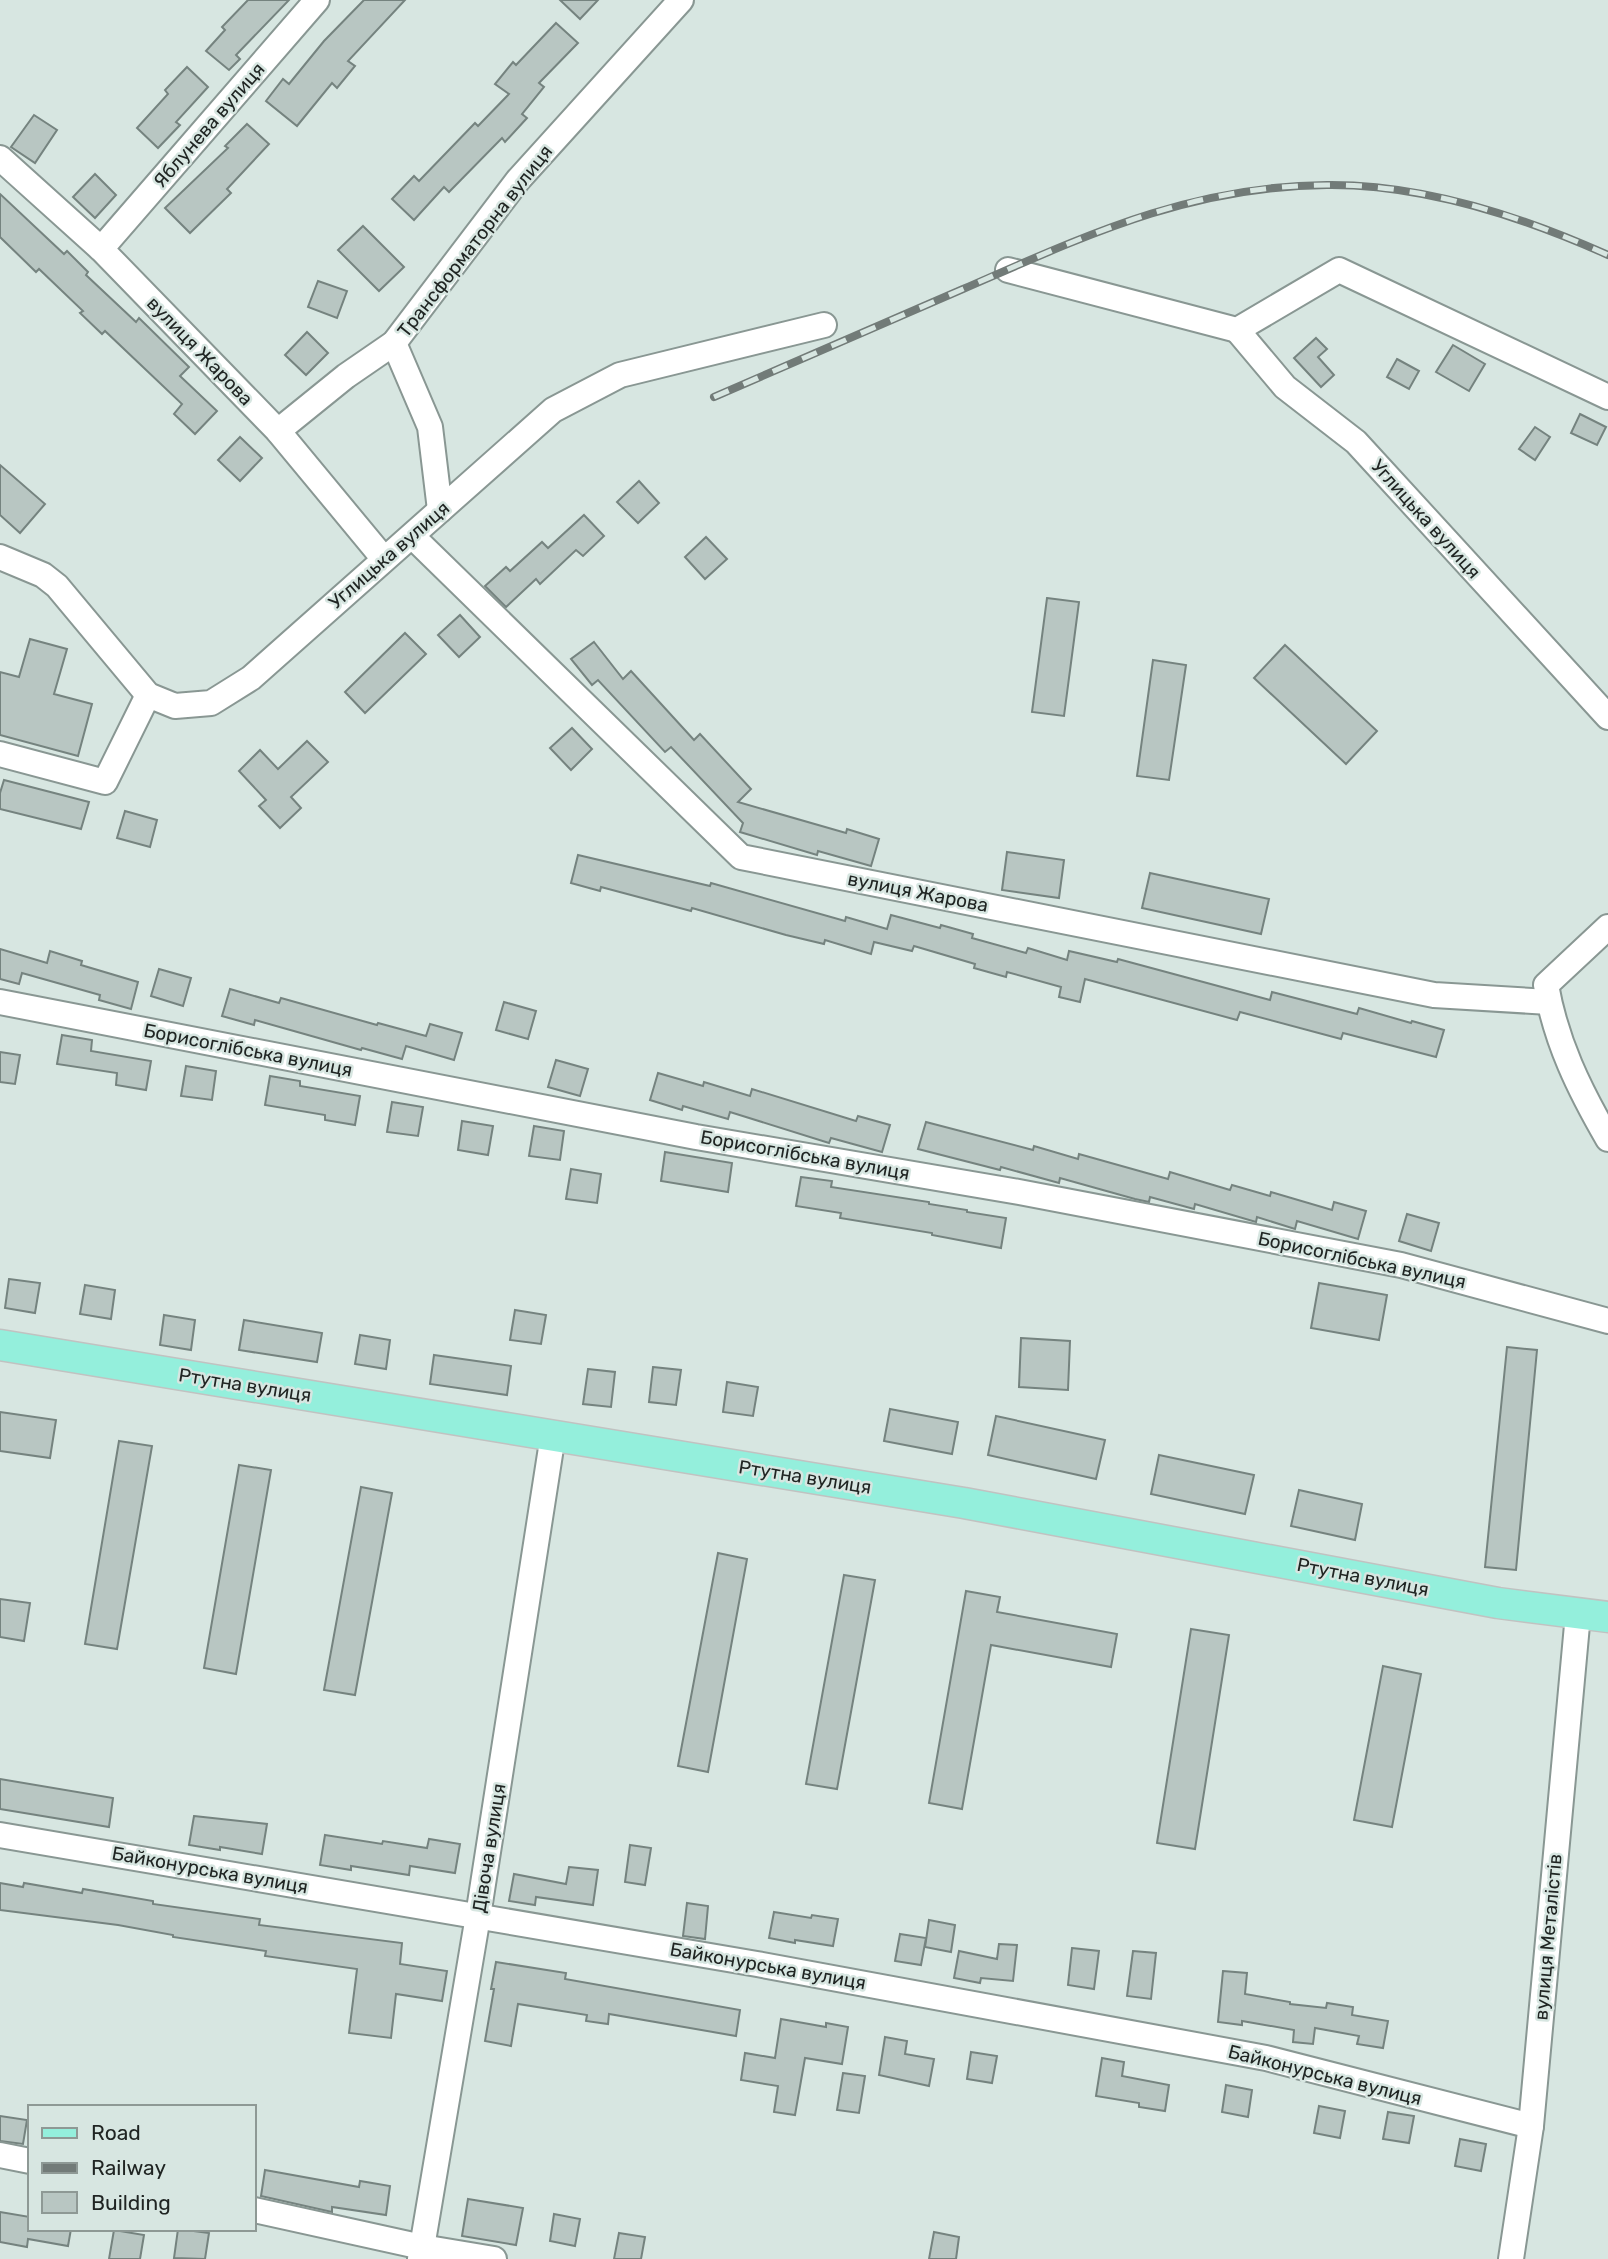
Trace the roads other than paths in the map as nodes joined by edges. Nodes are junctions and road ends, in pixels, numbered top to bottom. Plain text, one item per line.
1 (317, 0) edge
2 (681, 0) edge
3 (0, 158) edge
4 (101, 249) junction
5 (1008, 270) dead end
6 (824, 325) dead end
7 (1237, 330) junction
8 (394, 343) junction
9 (1608, 397) edge
10 (278, 431) junction
11 (440, 510) junction
12 (412, 536) junction
13 (0, 557) edge
14 (384, 559) junction
15 (148, 695) junction
16 (1608, 717) edge
17 (0, 754) edge
18 (1608, 928) edge
19 (1547, 994) junction
20 (0, 1002) edge
21 (1608, 1139) edge
22 (1608, 1321) edge
23 (0, 1345) edge
24 (553, 1435) junction
25 (1578, 1614) junction
26 (1608, 1617) edge
27 (0, 1835) edge
28 (478, 1916) junction
29 (1531, 2126) junction
30 (0, 2155) edge
31 (28, 2161) edge
32 (256, 2211) edge
33 (421, 2253) edge
34 (494, 2259) edge
35 (1511, 2259) edge

1 - 4 street, Яблунева вулиця
2 - 8 street, Трансформаторна вулиця
3 - 4 street, вулиця Жарова
4 - 10 street, вулиця Жарова
5 - 7 street
6 - 11 street, Углицька вулиця
7 - 9 street
7 - 16 street, Углицька вулиця
8 - 10 street, Трансформаторна вулиця
8 - 11 street
10 - 14 street, вулиця Жарова
11 - 12 street, Углицька вулиця
12 - 14 street, Углицька вулиця
12 - 19 street, вулиця Жарова
13 - 15 street
14 - 15 street, Углицька вулиця
15 - 17 street
18 - 19 street
19 - 21 street
20 - 22 street, Борисоглібська вулиця
23 - 24 main road, Ртутна вулиця
24 - 25 main road, Ртутна вулиця
24 - 28 street, Дівоча вулиця
25 - 26 main road, Ртутна вулиця
25 - 29 street, вулиця Металістів
27 - 28 street, Байконурська вулиця
28 - 29 street, Байконурська вулиця
28 - 33 street, Дівоча вулиця
29 - 35 street, вулиця Металістів
30 - 31 street
32 - 33 street
33 - 34 street

